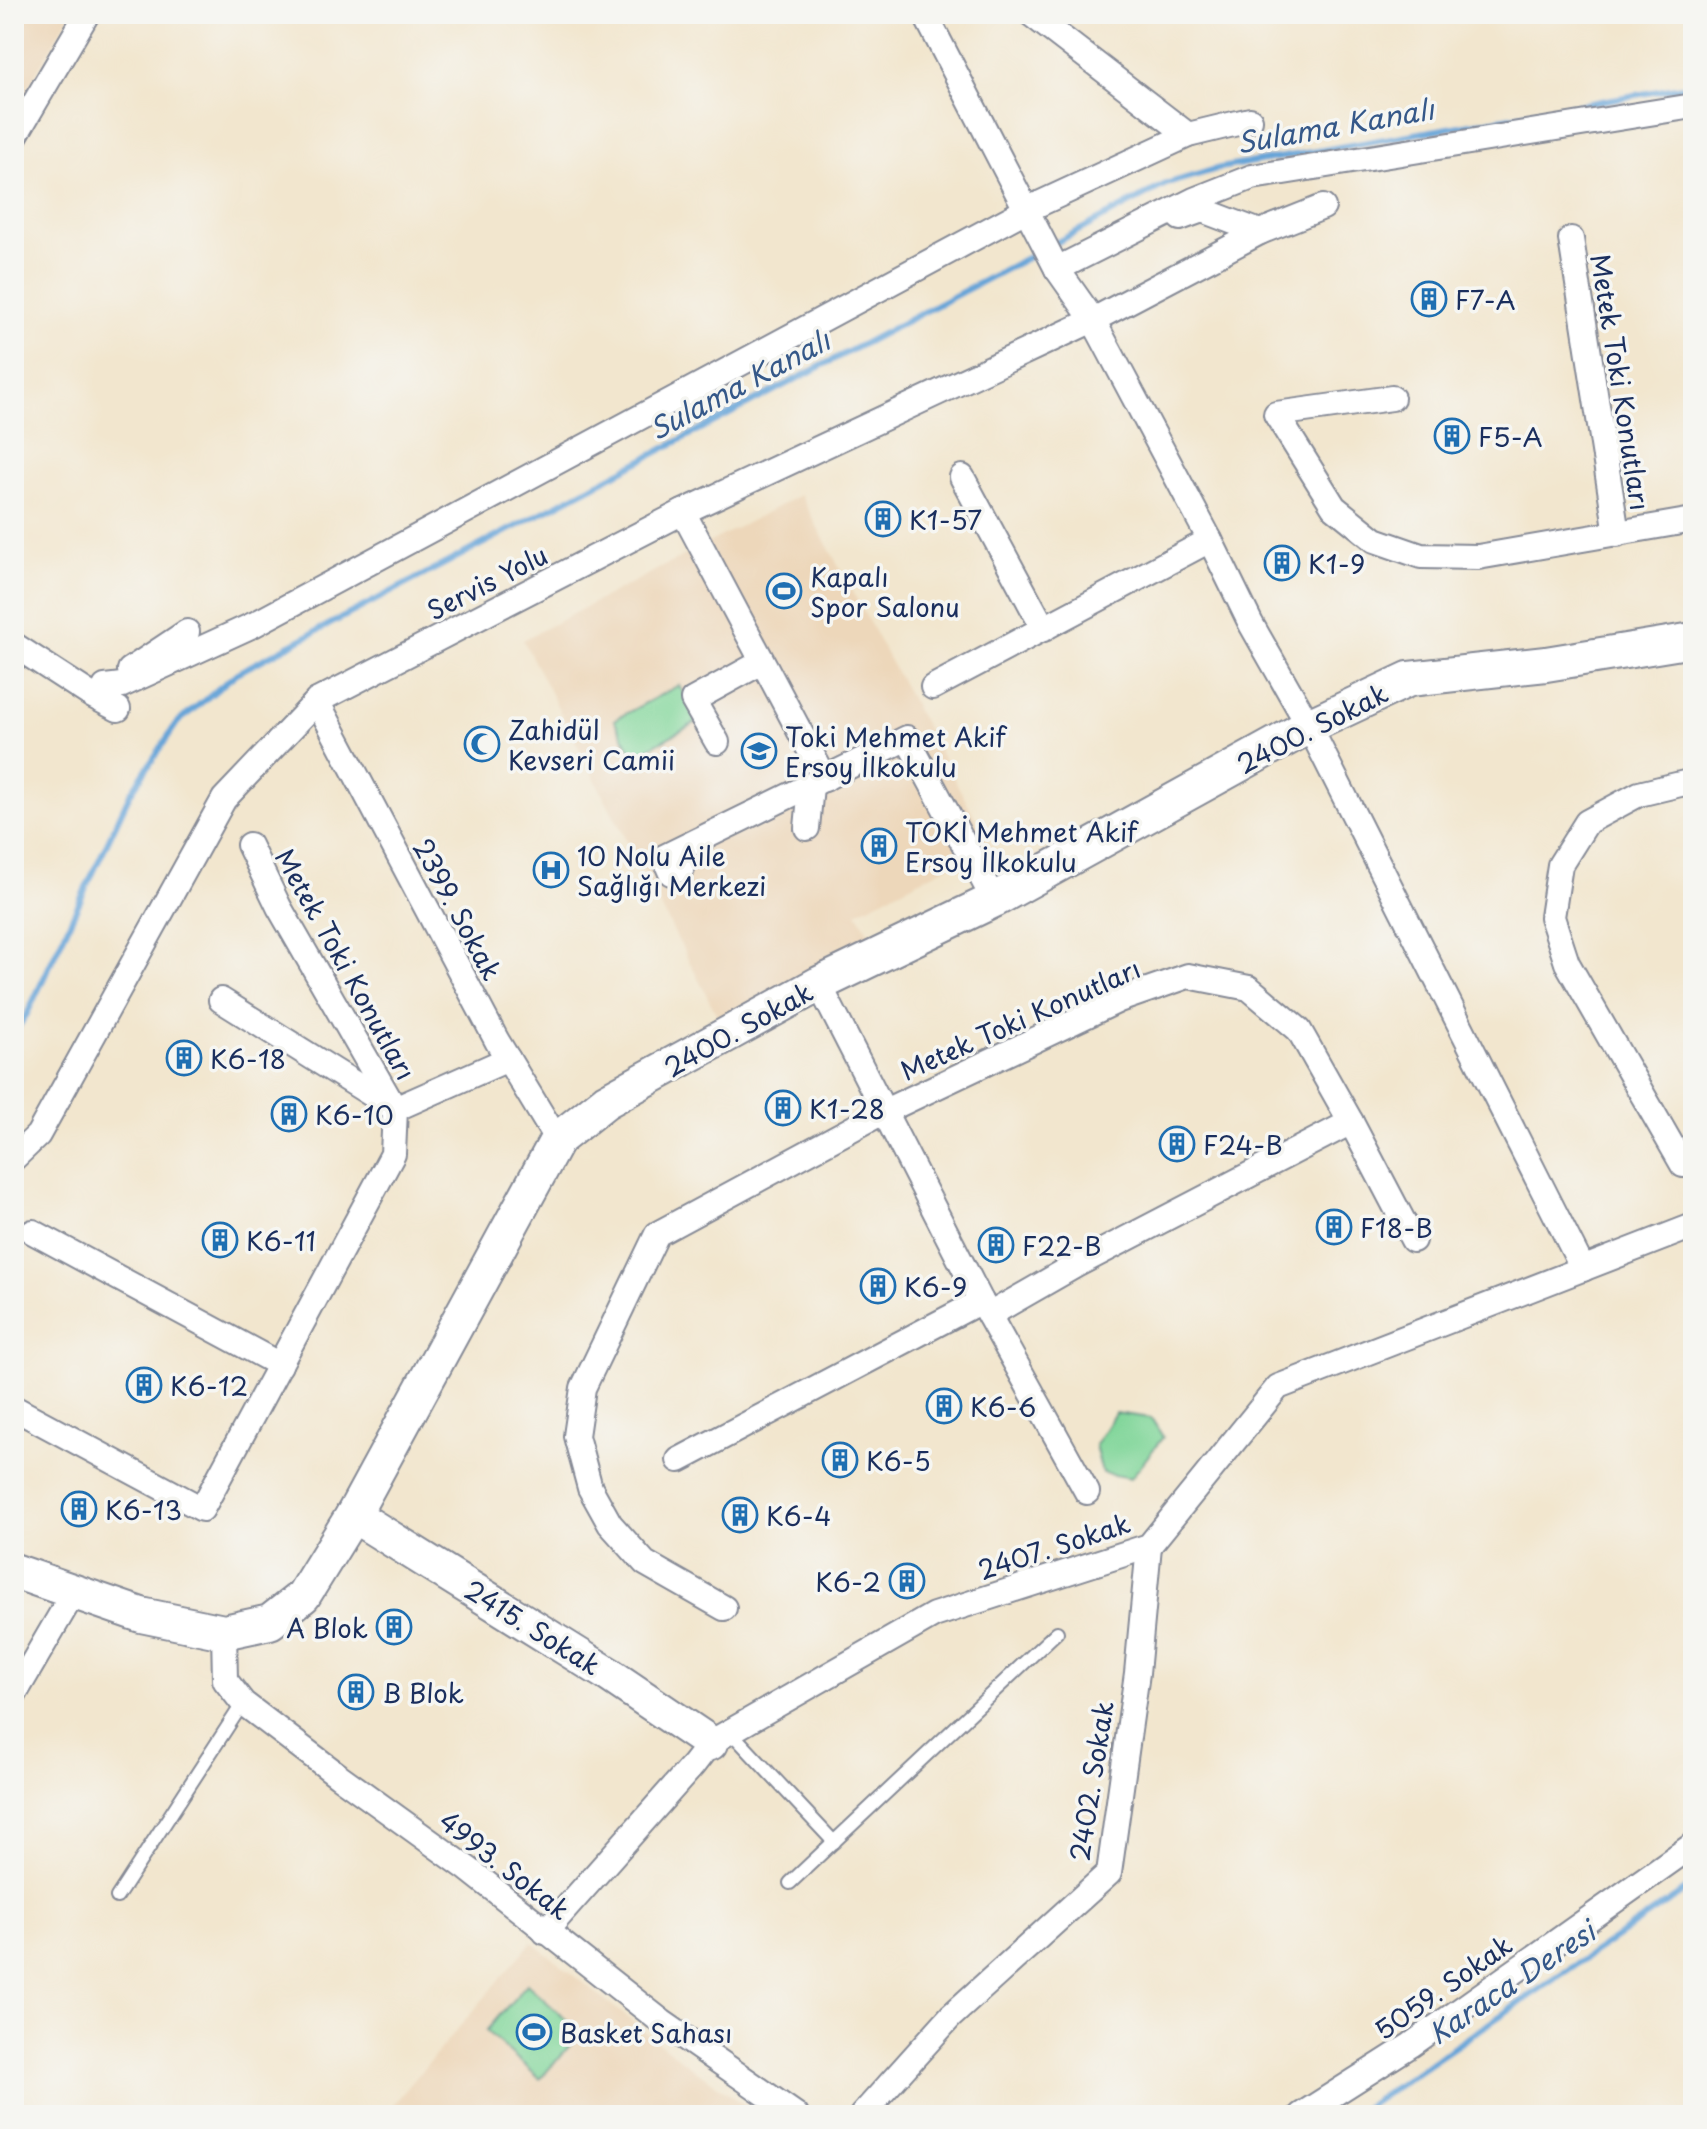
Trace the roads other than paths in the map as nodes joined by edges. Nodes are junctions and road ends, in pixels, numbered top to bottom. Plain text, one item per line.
1 (87, 14) edge
2 (925, 14) edge
3 (1031, 14) edge
4 (1693, 106) edge
5 (1250, 120) dead end
6 (1188, 135) junction
7 (14, 138) edge
8 (1323, 207) dead end
9 (1030, 216) junction
10 (1260, 232) junction
11 (1571, 239) dead end
12 (1058, 271) junction
13 (1093, 320) junction
14 (1392, 398) dead end
15 (962, 477) dead end
16 (683, 512) junction
17 (1693, 520) edge
18 (1617, 534) junction
19 (1210, 540) junction
20 (1044, 629) junction
21 (187, 632) dead end
22 (1693, 640) edge
23 (14, 645) edge
24 (762, 662) junction
25 (933, 687) dead end
26 (98, 691) junction
27 (317, 701) junction
28 (118, 709) dead end
29 (1309, 726) junction
30 (717, 742) dead end
31 (1693, 781) edge
32 (818, 782) junction
33 (807, 828) dead end
34 (249, 845) dead end
35 (682, 868) dead end
36 (994, 900) junction
37 (819, 984) junction
38 (221, 1000) dead end
39 (508, 1059) junction
40 (395, 1109) junction
41 (883, 1112) junction
42 (1351, 1122) junction
43 (557, 1140) junction
44 (14, 1158) edge
45 (1683, 1165) dead end
46 (1693, 1226) edge
47 (33, 1232) dead end
48 (1413, 1240) dead end
49 (1583, 1269) junction
50 (985, 1308) junction
51 (280, 1365) junction
52 (14, 1408) edge
53 (679, 1460) dead end
54 (1087, 1492) dead end
55 (353, 1515) junction
56 (1149, 1546) junction
57 (14, 1571) edge
58 (74, 1592) junction
59 (724, 1608) dead end
60 (224, 1632) junction
61 (1057, 1632) dead end
62 (14, 1695) edge
63 (243, 1703) junction
64 (720, 1737) junction
65 (834, 1842) junction
66 (1693, 1845) edge
67 (790, 1883) dead end
68 (117, 1897) dead end
69 (545, 1932) junction
70 (796, 2115) edge
71 (862, 2115) edge
72 (1301, 2115) edge

1 - 7 street
2 - 9 street
3 - 6 street
4 - 12 street
5 - 6 street
6 - 9 street
8 - 10 street, Servis Yolu
9 - 12 street
9 - 26 street
10 - 12 street
10 - 13 street, Servis Yolu
11 - 18 street, Metek Toki Konutları
12 - 13 street
13 - 16 street, Servis Yolu
13 - 19 street
14 - 18 street, Metek Toki Konutları
15 - 20 street
16 - 24 street
16 - 27 street, Servis Yolu
17 - 18 street, Metek Toki Konutları
19 - 20 street
19 - 29 street
20 - 25 street
21 - 26 street
22 - 29 main road, 2400. Sokak
23 - 26 street
24 - 30 street
24 - 32 street
26 - 28 street
27 - 39 street, 2399. Sokak
27 - 44 street, Servis Yolu
29 - 36 main road, 2400. Sokak
29 - 49 street
31 - 45 street
32 - 33 street
32 - 35 street
32 - 36 street
34 - 40 street, Metek Toki Konutları
36 - 37 main road, 2400. Sokak
37 - 41 street, Metek Toki Konutları
37 - 43 main road, 2400. Sokak
38 - 40 street, Metek Toki Konutları
39 - 40 street, Metek Toki Konutları
39 - 43 street, 2399. Sokak
40 - 51 street, Metek Toki Konutları
41 - 42 street, Metek Toki Konutları
41 - 50 street, Metek Toki Konutları
41 - 59 street, Metek Toki Konutları
42 - 48 street, Metek Toki Konutları
42 - 50 street
43 - 55 main road, 2400. Sokak
46 - 49 street, 2407. Sokak
47 - 51 street
49 - 56 street, 2407. Sokak
50 - 53 street
50 - 54 street, Metek Toki Konutları
51 - 52 street, Metek Toki Konutları
55 - 60 main road, 2400. Sokak
55 - 64 main road, 2415. Sokak
56 - 64 street, 2407. Sokak
56 - 71 street, 2402. Sokak
57 - 58 main road, 2400. Sokak
58 - 60 main road, 2400. Sokak
58 - 62 street
60 - 63 street, 4993. Sokak
61 - 65 lane
63 - 68 lane
63 - 69 street, 4993. Sokak
64 - 65 lane
64 - 69 street, 2407. Sokak
65 - 67 lane
66 - 72 street, 5059. Sokak
69 - 70 street, 4993. Sokak

